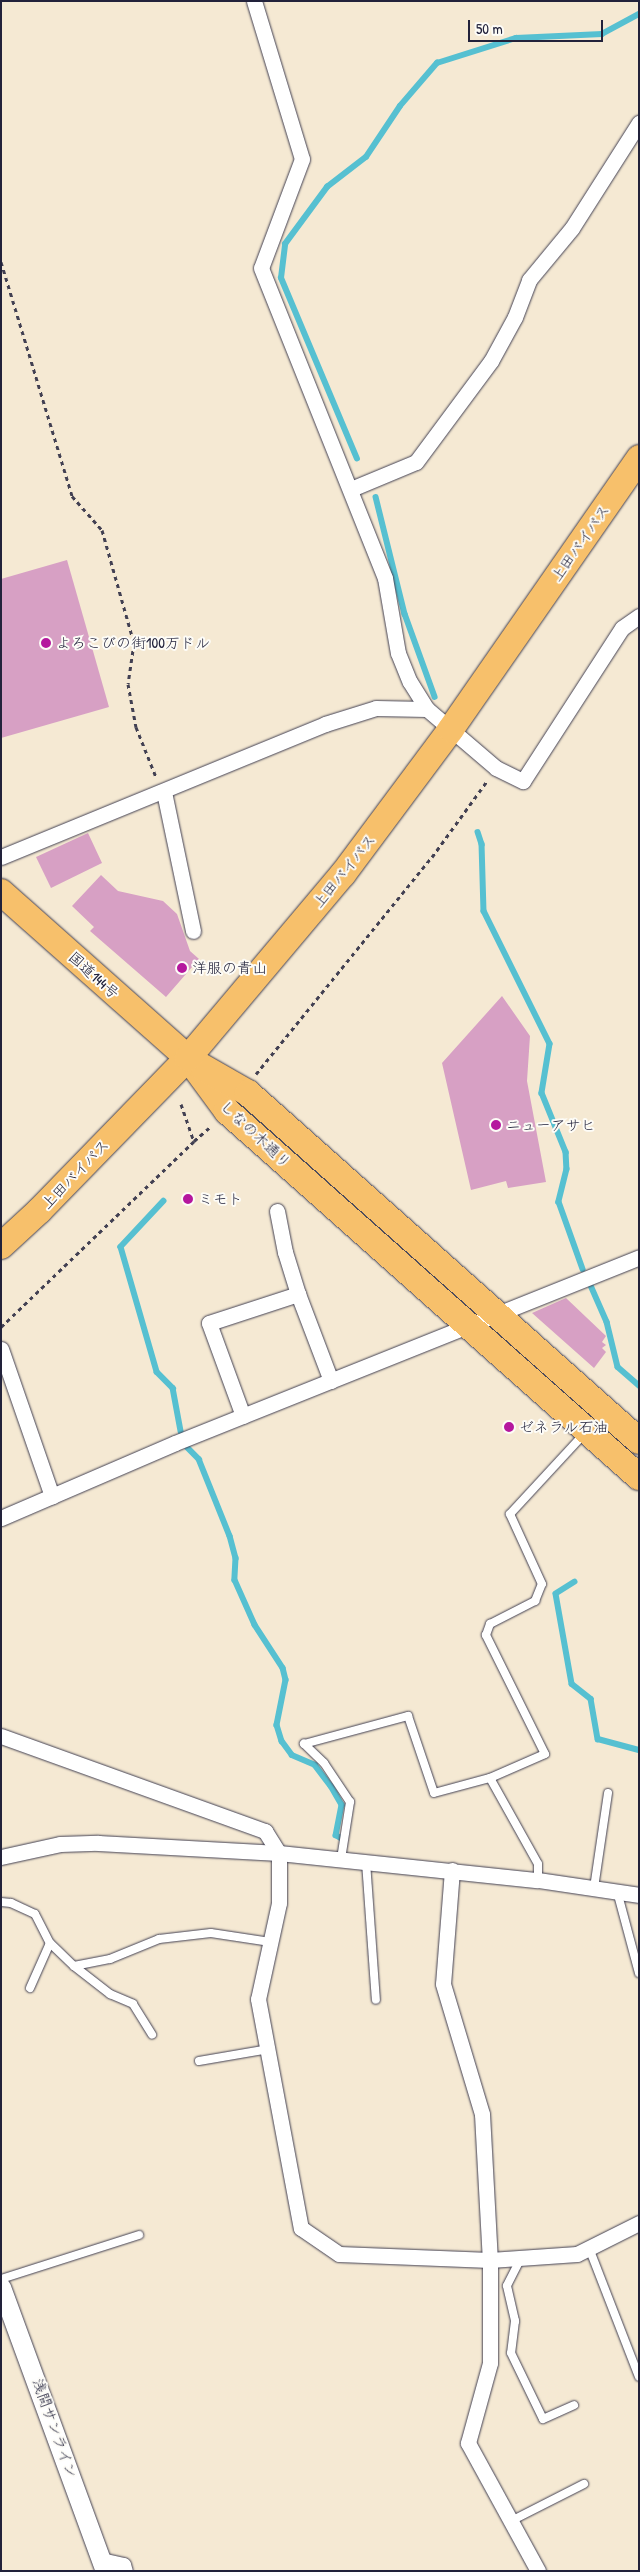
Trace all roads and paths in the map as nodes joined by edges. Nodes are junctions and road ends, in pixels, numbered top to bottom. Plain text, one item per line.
1 (254, 1) edge
2 (639, 123) edge
3 (1, 262) edge
4 (639, 458) edge
5 (351, 489) junction
6 (639, 616) edge
7 (427, 709) junction
8 (451, 729) junction
9 (496, 768) junction
10 (164, 792) junction
11 (1, 857) edge
12 (1, 892) edge
13 (193, 931) dead end
14 (188, 1058) junction
15 (254, 1077) dead end
16 (181, 1104) dead end
17 (216, 1122) dead end
18 (194, 1141) junction
19 (278, 1212) dead end
20 (1, 1246) edge
21 (639, 1257) edge
22 (298, 1294) junction
23 (497, 1315) junction
24 (1, 1326) edge
25 (469, 1326) junction
26 (1, 1349) edge
27 (331, 1381) junction
28 (243, 1416) junction
29 (587, 1431) junction
30 (639, 1440) edge
31 (639, 1477) edge
32 (52, 1496) junction
33 (1, 1518) edge
34 (1, 1736) edge
35 (490, 1778) junction
36 (608, 1793) dead end
37 (280, 1853) junction
38 (1, 1857) edge
39 (341, 1859) junction
40 (366, 1862) junction
41 (452, 1870) junction
42 (538, 1880) junction
43 (594, 1888) junction
44 (616, 1890) junction
45 (639, 1895) edge
46 (1, 1902) edge
47 (270, 1942) junction
48 (50, 1944) junction
49 (74, 1966) junction
50 (639, 1974) edge
51 (30, 1988) dead end
52 (376, 2000) dead end
53 (152, 2035) dead end
54 (269, 2049) junction
55 (199, 2061) dead end
56 (639, 2223) edge
57 (139, 2234) dead end
58 (589, 2248) junction
59 (521, 2258) junction
60 (490, 2260) junction
61 (1, 2279) edge
62 (1, 2287) edge
63 (639, 2377) edge
64 (574, 2405) dead end
65 (584, 2484) dead end
66 (511, 2521) junction
67 (103, 2565) edge
68 (125, 2571) edge
69 (538, 2571) edge

1 - 5 street
2 - 5 street
3 - 10 path
4 - 8 highway, 上田バイパス
5 - 7 street
6 - 9 street
7 - 8 street
7 - 10 street
8 - 9 street
8 - 14 highway, 上田バイパス
9 - 15 path
10 - 11 street
10 - 13 street
12 - 14 highway, 国道144号
14 - 20 highway, 上田バイパス
14 - 23 highway, しなの木通り
14 - 25 highway, しなの木通り
16 - 18 path
17 - 18 path
18 - 24 path
19 - 22 street
21 - 23 street
22 - 27 street
22 - 28 street
23 - 25 street
23 - 30 highway, しなの木通り
25 - 27 street
25 - 29 highway, しなの木通り
26 - 32 street
27 - 28 street
28 - 32 street
29 - 31 highway, しなの木通り
29 - 35 lane
32 - 33 street
34 - 37 street
35 - 39 lane
35 - 42 lane
36 - 43 lane
37 - 38 street
37 - 39 street
37 - 47 street
39 - 40 street
40 - 41 street
40 - 52 lane
41 - 42 street
41 - 60 street
42 - 43 street
43 - 44 street
44 - 45 street
44 - 50 lane
46 - 48 lane
47 - 49 lane
47 - 54 street
48 - 49 lane
48 - 51 lane
49 - 53 lane
54 - 55 lane
54 - 60 street
56 - 58 street
57 - 61 lane
58 - 59 street
58 - 63 lane
59 - 60 street
59 - 64 lane
60 - 66 street
62 - 67 street, 浅間サンライン
65 - 66 lane
66 - 69 street
67 - 68 street

